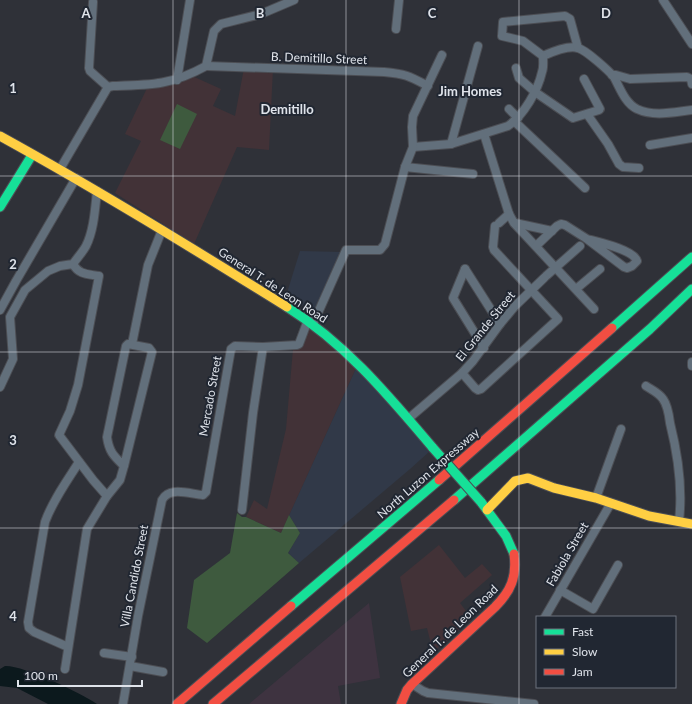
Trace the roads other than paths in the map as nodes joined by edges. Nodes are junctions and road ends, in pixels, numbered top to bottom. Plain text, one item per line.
1 (190, 0) edge
2 (294, 0) edge
3 (399, 0) edge
4 (663, 0) edge
5 (94, 2) dead end
6 (396, 29) dead end
7 (692, 44) edge
8 (478, 46) dead end
9 (578, 48) junction
10 (442, 55) dead end
11 (543, 56) junction
12 (206, 66) junction
13 (516, 68) dead end
14 (612, 75) junction
15 (584, 78) dead end
16 (177, 80) junction
17 (692, 84) edge
18 (428, 86) junction
19 (108, 87) junction
20 (535, 92) junction
21 (509, 109) dead end
22 (692, 110) edge
23 (586, 114) junction
24 (516, 120) junction
25 (484, 134) junction
26 (0, 136) edge
27 (692, 138) edge
28 (451, 144) junction
29 (650, 145) dead end
30 (412, 147) junction
31 (32, 154) junction
32 (405, 167) junction
33 (639, 168) dead end
34 (60, 169) junction
35 (473, 174) dead end
36 (76, 178) junction
37 (585, 188) dead end
38 (97, 191) junction
39 (0, 207) edge
40 (509, 214) junction
41 (514, 223) junction
42 (162, 230) junction
43 (552, 231) junction
44 (587, 239) junction
45 (536, 246) junction
46 (580, 246) dead end
47 (692, 252) edge
48 (692, 257) edge
49 (73, 264) junction
50 (684, 265) junction
51 (556, 267) junction
52 (600, 269) dead end
53 (576, 289) junction
54 (531, 290) junction
55 (692, 291) edge
56 (594, 309) dead end
57 (0, 310) edge
58 (311, 322) junction
59 (500, 324) junction
60 (132, 344) junction
61 (263, 347) junction
62 (484, 348) junction
63 (692, 362) edge
64 (692, 366) edge
65 (462, 374) junction
66 (646, 386) dead end
67 (0, 387) edge
68 (408, 419) junction
69 (621, 429) dead end
70 (79, 462) junction
71 (124, 466) junction
72 (205, 494) joint
73 (107, 496) junction
74 (596, 498) junction
75 (611, 503) junction
76 (242, 510) dead end
77 (487, 510) junction
78 (678, 521) junction
79 (692, 524) edge
80 (618, 565) dead end
81 (560, 590) junction
82 (545, 616) edge
83 (68, 647) junction
84 (104, 653) dead end
85 (132, 657) junction
86 (130, 666) junction
87 (64, 669) dead end
88 (163, 672) dead end
89 (412, 684) junction
90 (123, 704) edge
91 (177, 704) edge
92 (213, 704) edge
93 (401, 704) edge
94 (534, 704) edge

1 - 16 street
2 - 12 street
3 - 6 street
4 - 7 street
5 - 19 street
8 - 28 street
9 - 11 street
9 - 11 street
9 - 14 street
10 - 18 street
11 - 20 street
12 - 16 street
12 - 18 street, B. Demitillo Street
13 - 20 street
14 - 17 street
14 - 22 street
15 - 23 street
16 - 19 street
18 - 30 street
19 - 34 street
20 - 23 street
20 - 24 street
21 - 24 street
23 - 33 street
24 - 25 street
24 - 37 street
25 - 28 street
25 - 40 street
26 - 31 main road, General T. de Leon Road
27 - 29 street
28 - 30 street
30 - 32 street
31 - 34 main road, General T. de Leon Road
31 - 39 main road
32 - 35 street
32 - 58 street
34 - 36 main road, General T. de Leon Road
36 - 38 main road, General T. de Leon Road
36 - 57 street
38 - 42 main road, General T. de Leon Road
38 - 49 street
40 - 41 street
40 - 54 street
41 - 43 street
41 - 45 street
42 - 58 main road, General T. de Leon Road
42 - 60 street
43 - 44 street
43 - 45 street
44 - 44 street
45 - 51 street
46 - 51 street, El Grande Street
47 - 50 main road
48 - 50 main road, North Luzon Expressway
49 - 67 street
49 - 70 street
50 - 91 main road, North Luzon Expressway
51 - 53 street
51 - 54 street, El Grande Street
52 - 53 street
53 - 56 street
54 - 59 street, El Grande Street
54 - 65 street
55 - 92 main road
58 - 61 street, Mercado Street
58 - 68 main road, General T. de Leon Road
59 - 62 street, El Grande Street
59 - 62 street
60 - 71 street
60 - 71 street
61 - 72 street, Mercado Street
61 - 76 street
62 - 65 street, El Grande Street
63 - 64 street
65 - 68 street, El Grande Street
66 - 78 street
68 - 77 main road, General T. de Leon Road, bridge
69 - 74 street
70 - 73 street
70 - 83 street
71 - 73 street
72 - 85 street, Villa Candido Street
73 - 83 street
74 - 75 main road
74 - 77 main road
75 - 78 main road
75 - 81 street, Fabiola Street
77 - 89 main road, General T. de Leon Road
78 - 79 main road
80 - 81 street
81 - 82 street, Fabiola Street
83 - 87 street
84 - 85 street
85 - 86 street, Villa Candido Street
86 - 88 street
86 - 90 street, Villa Candido Street
89 - 93 main road, General T. de Leon Road
89 - 94 street

